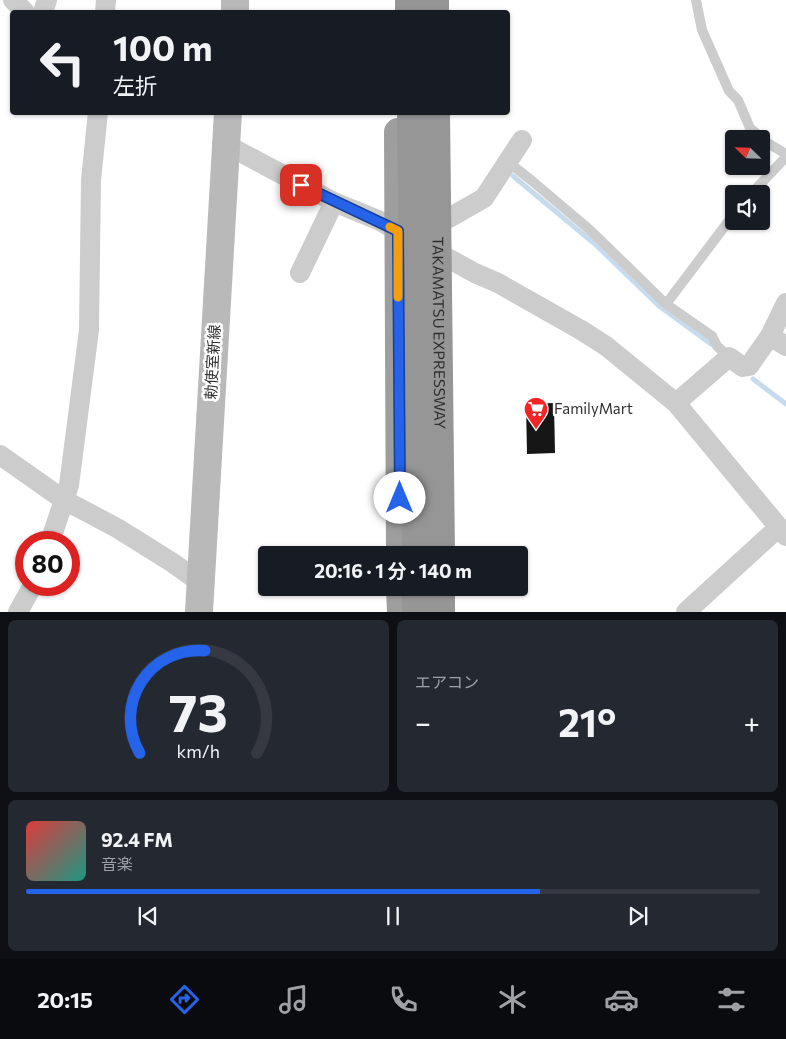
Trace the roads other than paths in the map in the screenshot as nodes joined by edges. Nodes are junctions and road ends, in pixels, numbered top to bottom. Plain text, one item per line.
1 (13, 0) edge
2 (696, 0) edge
3 (23, 10) edge
4 (98, 115) edge
5 (228, 115) edge
6 (398, 115) edge
7 (411, 115) edge
8 (436, 115) edge
9 (447, 115) edge
10 (522, 140) dead end
11 (225, 144) junction
12 (786, 156) edge
13 (508, 162) junction
14 (759, 185) edge
15 (334, 202) junction
16 (448, 218) junction
17 (725, 226) edge
18 (398, 231) junction
19 (450, 259) junction
20 (300, 273) dead end
21 (786, 303) edge
22 (666, 304) junction
23 (778, 341) edge
24 (729, 357) junction
25 (676, 403) junction
26 (0, 455) edge
27 (64, 500) junction
28 (54, 531) edge
29 (782, 531) edge
30 (400, 546) edge
31 (416, 546) edge
32 (441, 546) edge
33 (452, 546) edge
34 (201, 584) junction
35 (27, 596) edge
36 (400, 596) edge
37 (416, 596) edge
38 (441, 596) edge
39 (452, 596) edge
40 (18, 612) edge
41 (200, 612) edge
42 (400, 612) edge
43 (416, 612) edge
44 (441, 612) edge
45 (453, 612) edge
46 (686, 612) edge

1 - 3 street
2 - 12 lane
4 - 27 street
5 - 11 main road, 勅使室新線
6 - 18 highway
7 - 31 highway, TAKAMATSU EXPRESSWAY, bridge
8 - 32 highway, TAKAMATSU EXPRESSWAY, bridge
9 - 16 highway
10 - 13 street
11 - 15 street
11 - 34 main road, 勅使室新線
12 - 14 lane
13 - 16 street
13 - 22 lane
15 - 18 street
15 - 20 street
16 - 19 highway
17 - 22 lane
18 - 19 street
18 - 30 highway
19 - 25 street
19 - 33 highway
21 - 23 street
22 - 24 lane
23 - 24 street
24 - 25 street
25 - 29 street
26 - 27 street
27 - 28 street
27 - 34 street
29 - 46 street
34 - 41 main road, 勅使室新線
35 - 40 street
36 - 42 highway
37 - 43 highway
38 - 44 highway
39 - 45 highway

